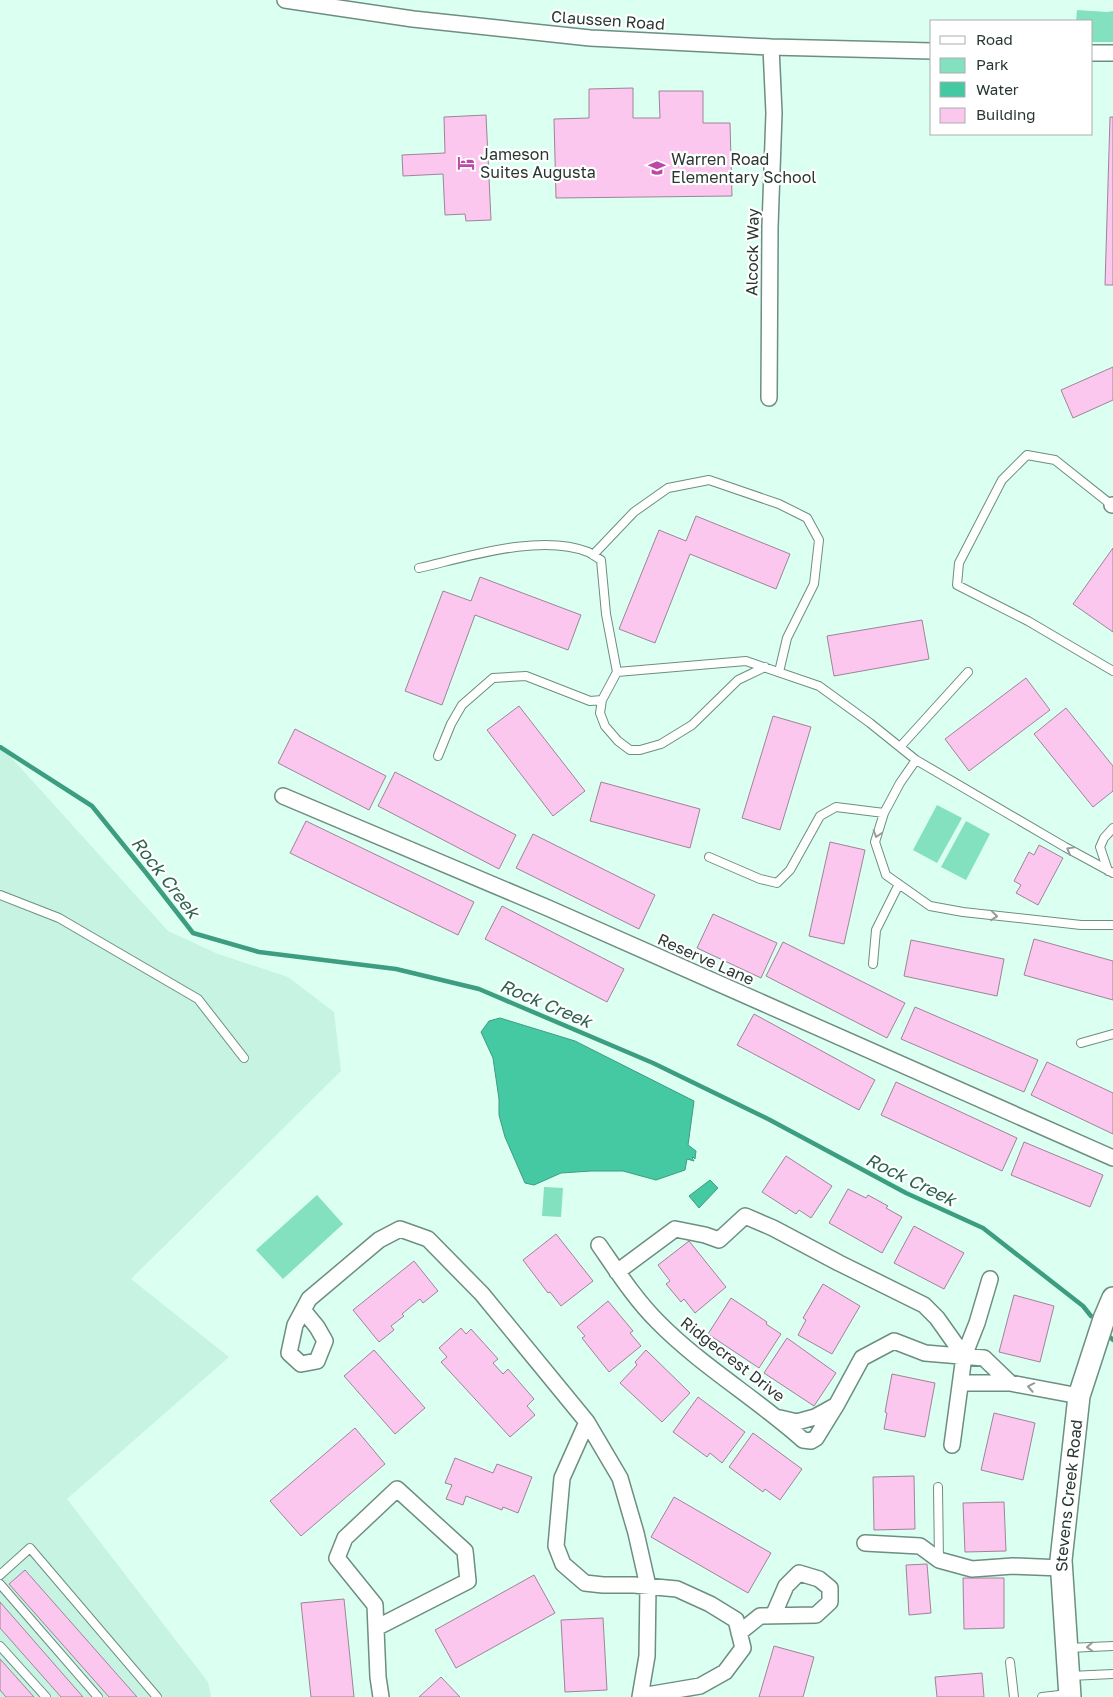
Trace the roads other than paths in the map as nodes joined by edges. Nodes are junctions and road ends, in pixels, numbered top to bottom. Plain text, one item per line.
1 (285, 0) edge
2 (771, 47) junction
3 (930, 51) edge
4 (1093, 53) edge
5 (1113, 53) edge
6 (768, 398) dead end
7 (1113, 505) edge
8 (593, 555) junction
9 (419, 568) dead end
10 (764, 667) junction
11 (1113, 671) edge
12 (617, 672) junction
13 (780, 672) junction
14 (968, 672) dead end
15 (602, 700) junction
16 (900, 747) junction
17 (438, 756) dead end
18 (916, 760) junction
19 (284, 796) dead end
20 (884, 813) junction
21 (1113, 828) edge
22 (709, 857) dead end
23 (1111, 872) edge
24 (899, 884) junction
25 (0, 895) edge
26 (1113, 925) edge
27 (873, 964) dead end
28 (1113, 1034) edge
29 (1081, 1043) dead end
30 (244, 1058) dead end
31 (1113, 1158) edge
32 (599, 1246) dead end
33 (617, 1272) junction
34 (990, 1279) dead end
35 (1113, 1298) edge
36 (303, 1310) dead end
37 (964, 1356) junction
38 (1010, 1383) junction
39 (961, 1384) junction
40 (1079, 1396) junction
41 (837, 1404) junction
42 (774, 1416) junction
43 (587, 1422) junction
44 (952, 1445) dead end
45 (938, 1487) dead end
46 (865, 1543) dead end
47 (939, 1560) junction
48 (1062, 1568) junction
49 (0, 1575) edge
50 (0, 1584) edge
51 (648, 1586) junction
52 (773, 1616) dead end
53 (376, 1628) junction
54 (739, 1633) junction
55 (0, 1646) edge
56 (1113, 1646) edge
57 (1067, 1648) junction
58 (1010, 1662) dead end
59 (1113, 1674) edge
60 (1069, 1689) edge
61 (640, 1696) edge
62 (46, 1697) edge
63 (98, 1697) edge
64 (157, 1697) edge
65 (381, 1697) edge
66 (1014, 1697) edge
67 (1042, 1697) edge

1 - 2 street, Claussen Road
2 - 3 street, Claussen Road
2 - 6 street, Alcock Way
4 - 5 street
7 - 11 lane
8 - 9 lane
8 - 12 lane
8 - 13 lane
10 - 12 lane
10 - 13 lane
10 - 15 lane
12 - 15 lane
13 - 16 lane
14 - 16 lane
15 - 17 lane
16 - 18 lane
18 - 20 lane
23 -> 18 lane
19 - 31 street, Reserve Lane
20 - 22 lane
20 -> 24 lane
21 - 23 lane
24 -> 26 lane
24 - 27 lane
25 - 30 lane
28 - 29 lane
32 - 33 street, Ridgecrest Drive
33 - 37 street
33 - 42 street, Ridgecrest Drive
34 - 37 street
35 - 40 street, Stevens Creek Road
36 - 43 street
37 - 38 street
37 - 39 street
37 - 41 street
38 - 39 street
40 -> 38 street
39 - 44 street
40 - 48 street, Stevens Creek Road
41 - 42 street, Ridgecrest Drive
41 - 42 street
43 - 51 street
43 - 51 street
45 - 47 lane
46 - 47 street
47 - 48 street
48 - 57 street, Stevens Creek Road
49 - 64 lane
50 - 63 lane
51 - 54 street
51 - 61 street
52 - 54 street
53 - 53 street
53 - 65 street
54 - 61 street
55 - 62 lane
56 -> 57 lane
57 - 60 street, Stevens Creek Road
58 - 66 lane
59 - 60 lane
60 - 67 lane

